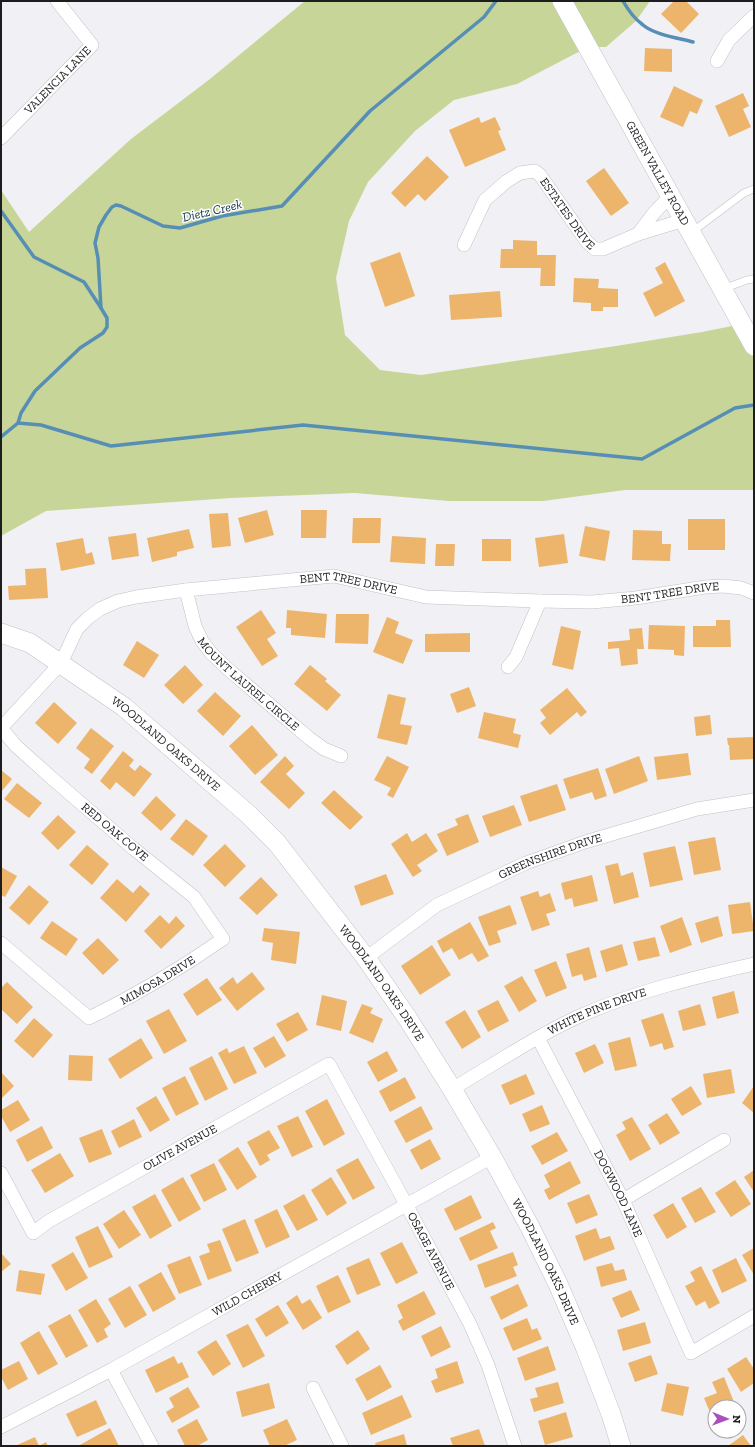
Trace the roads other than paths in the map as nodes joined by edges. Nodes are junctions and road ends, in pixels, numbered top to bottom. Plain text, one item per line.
1 (57, 1) edge
2 (566, 8) edge
3 (754, 16) edge
4 (717, 61) dead end
5 (1, 138) edge
6 (754, 189) edge
7 (670, 196) junction
8 (688, 226) junction
9 (638, 234) junction
10 (464, 245) dead end
11 (754, 279) edge
12 (723, 289) junction
13 (754, 346) edge
14 (186, 590) junction
15 (754, 593) edge
16 (540, 601) junction
17 (1, 634) edge
18 (61, 663) junction
19 (508, 667) dead end
20 (1, 728) edge
21 (341, 756) dead end
22 (754, 800) edge
23 (224, 939) joint
24 (1, 942) edge
25 (366, 958) junction
26 (754, 964) edge
27 (538, 1038) junction
28 (329, 1064) joint
29 (452, 1089) junction
30 (724, 1140) dead end
31 (492, 1157) junction
32 (1, 1173) edge
33 (623, 1200) junction
34 (406, 1204) junction
35 (754, 1316) edge
36 (111, 1370) junction
37 (313, 1388) dead end
38 (1, 1426) edge
39 (152, 1446) edge
40 (342, 1446) edge
41 (515, 1446) edge
42 (621, 1446) edge

1 - 5 street, VALENCIA LANE
2 - 7 street, GREEN VALLEY ROAD
3 - 4 street
6 - 8 lane
7 - 8 street, GREEN VALLEY ROAD
7 - 9 street, ESTATES DRIVE
8 - 9 street, ESTATES DRIVE
8 - 12 street, GREEN VALLEY ROAD
9 - 10 street, ESTATES DRIVE
11 - 12 lane
12 - 13 street, GREEN VALLEY ROAD
14 - 16 street, BENT TREE DRIVE
14 - 18 street, BENT TREE DRIVE
14 - 21 street, MOUNT LAUREL CIRCLE
15 - 16 street, BENT TREE DRIVE
16 - 19 street
17 - 18 street, WOODLAND OAKS DRIVE
18 - 20 street, BENT TREE DRIVE
18 - 25 street, WOODLAND OAKS DRIVE
20 - 23 street, RED OAK COVE
22 - 25 street, GREENSHIRE DRIVE
23 - 24 street, MIMOSA DRIVE
25 - 29 street, WOODLAND OAKS DRIVE
26 - 27 street, WHITE PINE DRIVE
27 - 29 street, WHITE PINE DRIVE
27 - 33 street, DOGWOOD LANE
28 - 32 street, OLIVE AVENUE
28 - 34 street, OSAGE AVENUE
29 - 31 street, WOODLAND OAKS DRIVE
30 - 33 street
31 - 34 street, WILD CHERRY
31 - 42 street, WOODLAND OAKS DRIVE
33 - 35 street, DOGWOOD LANE
34 - 36 street, WILD CHERRY
34 - 41 street, OSAGE AVENUE
36 - 38 street, WILD CHERRY
36 - 39 street
37 - 40 street

